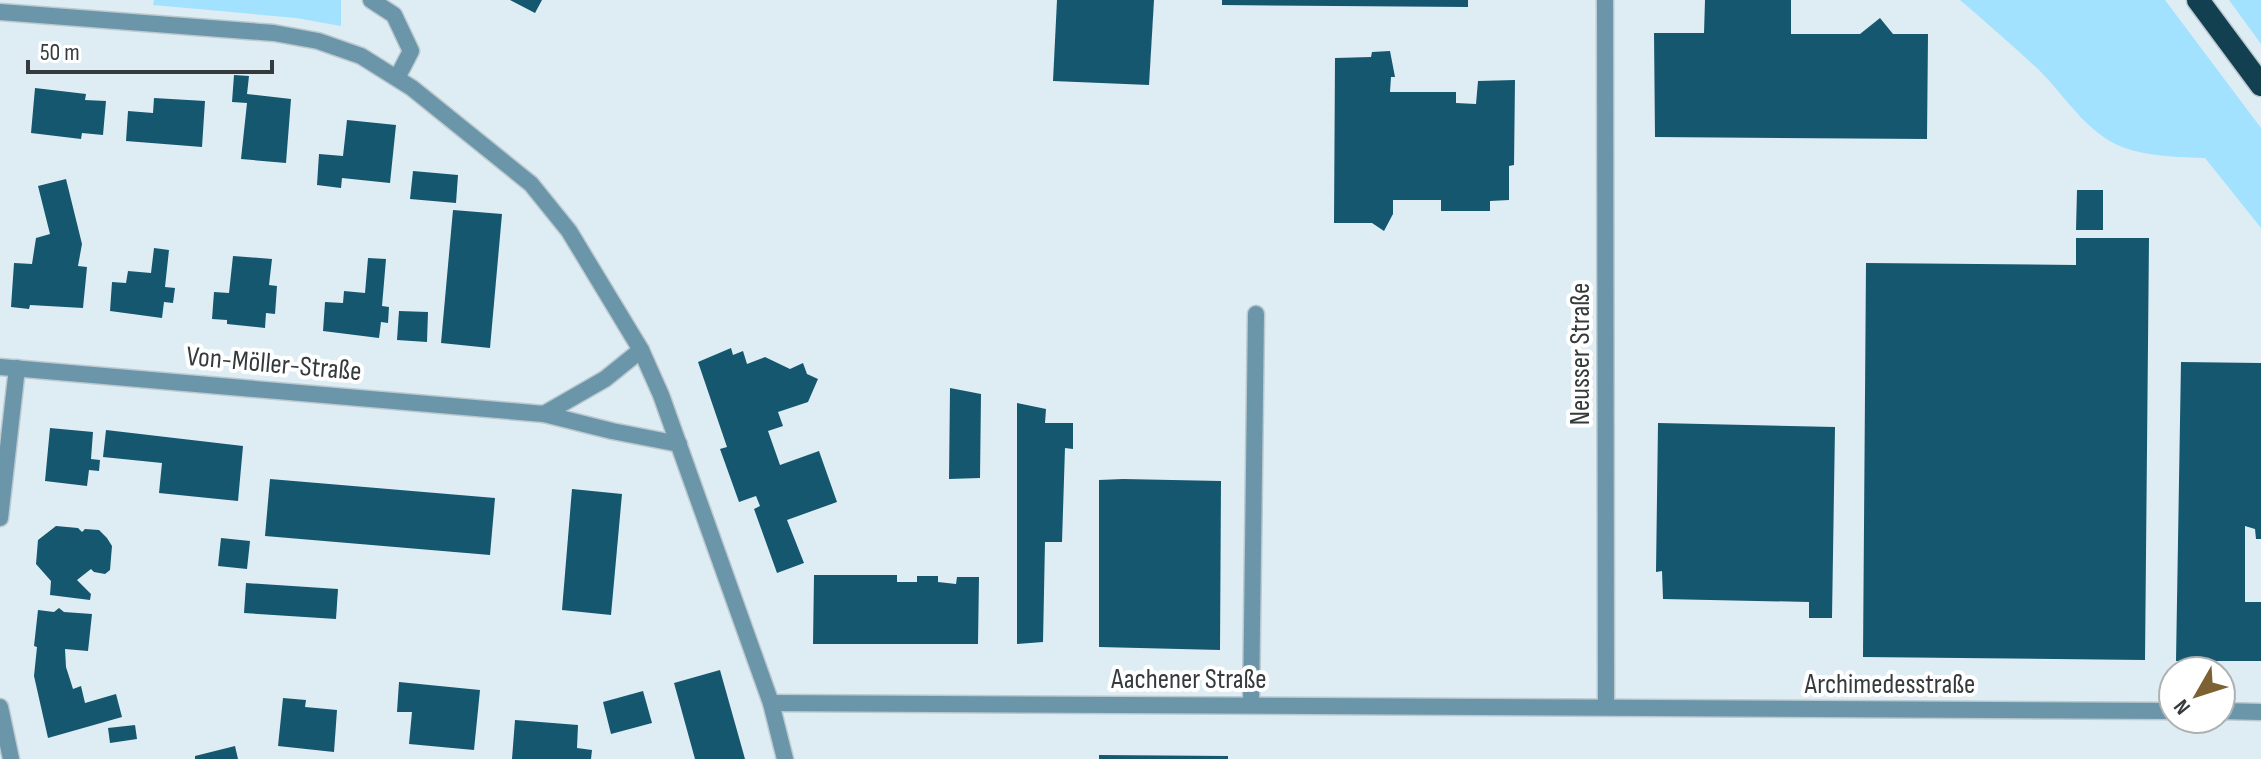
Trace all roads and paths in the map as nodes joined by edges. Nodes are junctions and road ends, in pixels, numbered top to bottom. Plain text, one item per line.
1 (371, 0) edge
2 (1605, 0) edge
3 (2198, 0) edge
4 (0, 12) edge
5 (397, 78) junction
6 (2261, 85) edge
7 (1256, 314) dead end
8 (641, 350) junction
9 (8, 367) edge
10 (544, 414) junction
11 (679, 444) junction
12 (0, 518) edge
13 (771, 703) junction
14 (1251, 705) junction
15 (0, 707) edge
16 (1606, 707) junction
17 (2157, 711) edge
18 (2237, 711) edge
19 (2261, 712) edge
20 (11, 759) edge
21 (785, 759) edge

1 - 5 street
2 - 16 street, Neusser Straße
3 - 6 highway
4 - 5 street
5 - 8 street
7 - 14 street
8 - 10 street
8 - 11 street
9 - 10 street, Von-Möller-Straße
9 - 12 street
10 - 11 street, Von-Möller-Straße
11 - 13 street
13 - 14 street, Aachener Straße
13 - 21 street
14 - 16 street, Aachener Straße
15 - 20 street
16 - 17 street, Archimedesstraße
18 - 19 street

